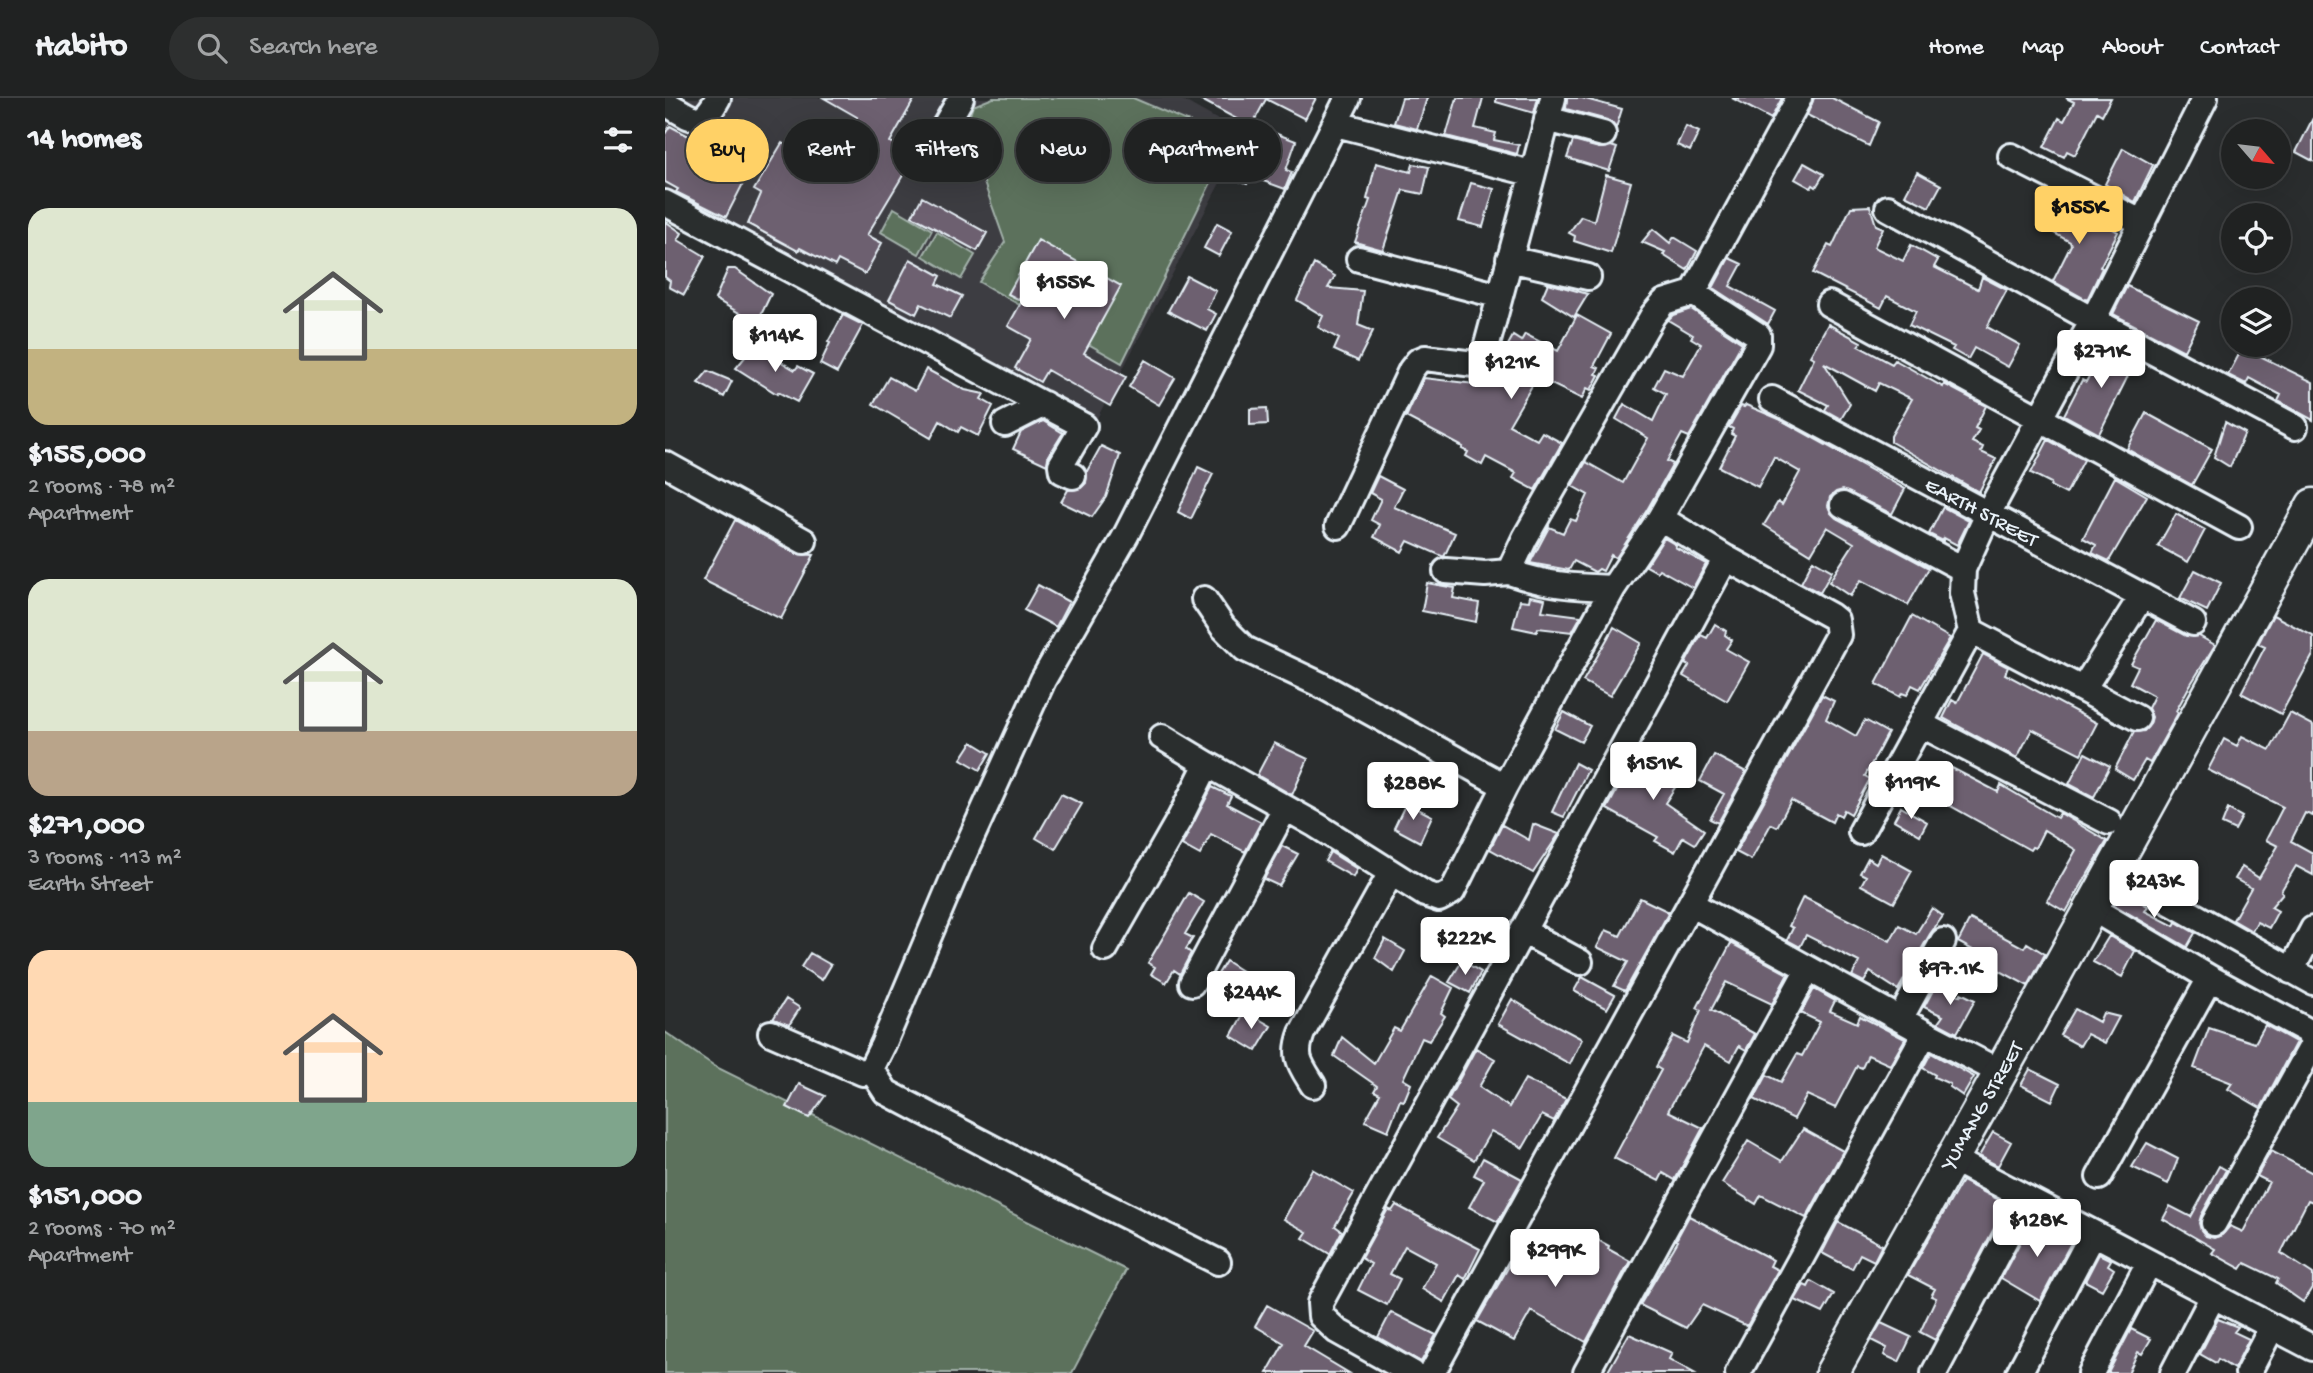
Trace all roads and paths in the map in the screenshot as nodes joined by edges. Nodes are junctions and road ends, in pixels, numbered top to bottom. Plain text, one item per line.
1 (718, 98) edge
2 (961, 98) edge
3 (1349, 98) edge
4 (1799, 98) edge
5 (2205, 98) edge
6 (675, 103) edge
7 (1550, 109) edge
8 (949, 119) edge
9 (1336, 124) junction
10 (1603, 134) dead end
11 (2011, 156) dead end
12 (1531, 173) junction
13 (665, 203) edge
14 (1888, 208) dead end
15 (2143, 223) junction
16 (1359, 259) dead end
17 (1509, 259) junction
18 (1588, 277) dead end
19 (1693, 293) junction
20 (1500, 296) junction
21 (1829, 304) dead end
22 (2092, 320) junction
23 (1772, 399) dead end
24 (2041, 419) junction
25 (2295, 426) dead end
26 (665, 464) edge
27 (1073, 476) dead end
28 (1843, 505) dead end
29 (2313, 505) edge
30 (1988, 514) junction
31 (1660, 518) junction
32 (1338, 526) dead end
33 (2239, 527) dead end
34 (804, 541) dead end
35 (1726, 558) junction
36 (1963, 569) junction
37 (1445, 571) dead end
38 (1509, 572) junction
39 (1613, 588) junction
40 (2142, 596) junction
41 (1204, 600) dead end
42 (2193, 623) dead end
43 (1971, 631) junction
44 (2083, 689) junction
45 (2137, 718) dead end
46 (1920, 724) junction
47 (1162, 737) dead end
48 (1207, 764) junction
49 (1505, 786) junction
50 (1285, 808) junction
51 (2109, 822) dead end
52 (1861, 832) dead end
53 (2113, 870) junction
54 (1391, 873) junction
55 (1691, 904) junction
56 (2091, 908) junction
57 (2313, 929) edge
58 (1523, 931) junction
59 (1943, 941) dead end
60 (1105, 948) dead end
61 (1580, 962) dead end
62 (1808, 969) junction
63 (2291, 971) junction
64 (2210, 978) junction
65 (2313, 982) edge
66 (1192, 984) dead end
67 (1900, 1019) junction
68 (771, 1033) dead end
69 (1925, 1033) junction
70 (2313, 1038) edge
71 (2313, 1044) edge
72 (871, 1069) junction
73 (2000, 1072) junction
74 (1313, 1085) dead end
75 (1950, 1158) junction
76 (2099, 1177) dead end
77 (2027, 1198) junction
78 (2214, 1223) dead end
79 (2093, 1233) junction
80 (1218, 1262) dead end
81 (2149, 1262) junction
82 (2213, 1296) junction
83 (2272, 1327) junction
84 (2313, 1348) edge
85 (1412, 1373) edge
86 (1432, 1373) edge
87 (1586, 1373) edge
88 (1738, 1373) edge
89 (1832, 1373) edge
90 (1934, 1373) edge
91 (2019, 1373) edge
92 (2091, 1373) edge
93 (2173, 1373) edge
94 (2248, 1373) edge

1 - 6 street
2 - 8 street
3 - 9 street
4 - 19 street
5 - 15 street
7 - 10 street
7 - 12 street
9 - 12 street
9 - 72 street
11 - 15 street
12 - 17 street
13 - 27 street
14 - 22 street
15 - 22 street
16 - 20 street
17 - 18 street
17 - 20 street
19 - 31 street
19 - 38 street
20 - 32 street
21 - 24 street
22 - 24 street
22 - 25 street
23 - 30 street, EARTH STREET
24 - 30 street
24 - 33 street
26 - 34 street
28 - 36 street
29 - 53 main road, YUMANG STREET
30 - 36 street
30 - 40 street, EARTH STREET
31 - 35 street
31 - 39 street
35 - 55 street
35 - 58 street
36 - 43 street
37 - 38 street
38 - 39 street
39 - 49 street
40 - 42 street, EARTH STREET
40 - 44 street
41 - 49 street
43 - 44 street
43 - 46 street
44 - 45 street
46 - 51 street
46 - 52 street
47 - 48 street
48 - 50 street
48 - 60 street
49 - 54 street
50 - 54 street
50 - 66 street
53 - 56 main road, YUMANG STREET
53 - 63 street
54 - 74 street
55 - 62 street
55 - 86 street
56 - 64 street
56 - 73 main road, YUMANG STREET
57 - 63 street
58 - 61 street
58 - 85 street
59 - 67 street
62 - 67 street
62 - 87 street
63 - 65 street
64 - 70 street
64 - 76 street
67 - 69 street
68 - 72 street
69 - 73 street
69 - 88 street
71 - 78 street
72 - 80 street
73 - 75 main road, YUMANG STREET
75 - 77 street
75 - 89 main road, YUMANG STREET
77 - 79 street
77 - 90 street
79 - 81 street
79 - 91 street
81 - 82 street
81 - 92 street
82 - 83 street
82 - 93 street
83 - 84 street
83 - 94 street

